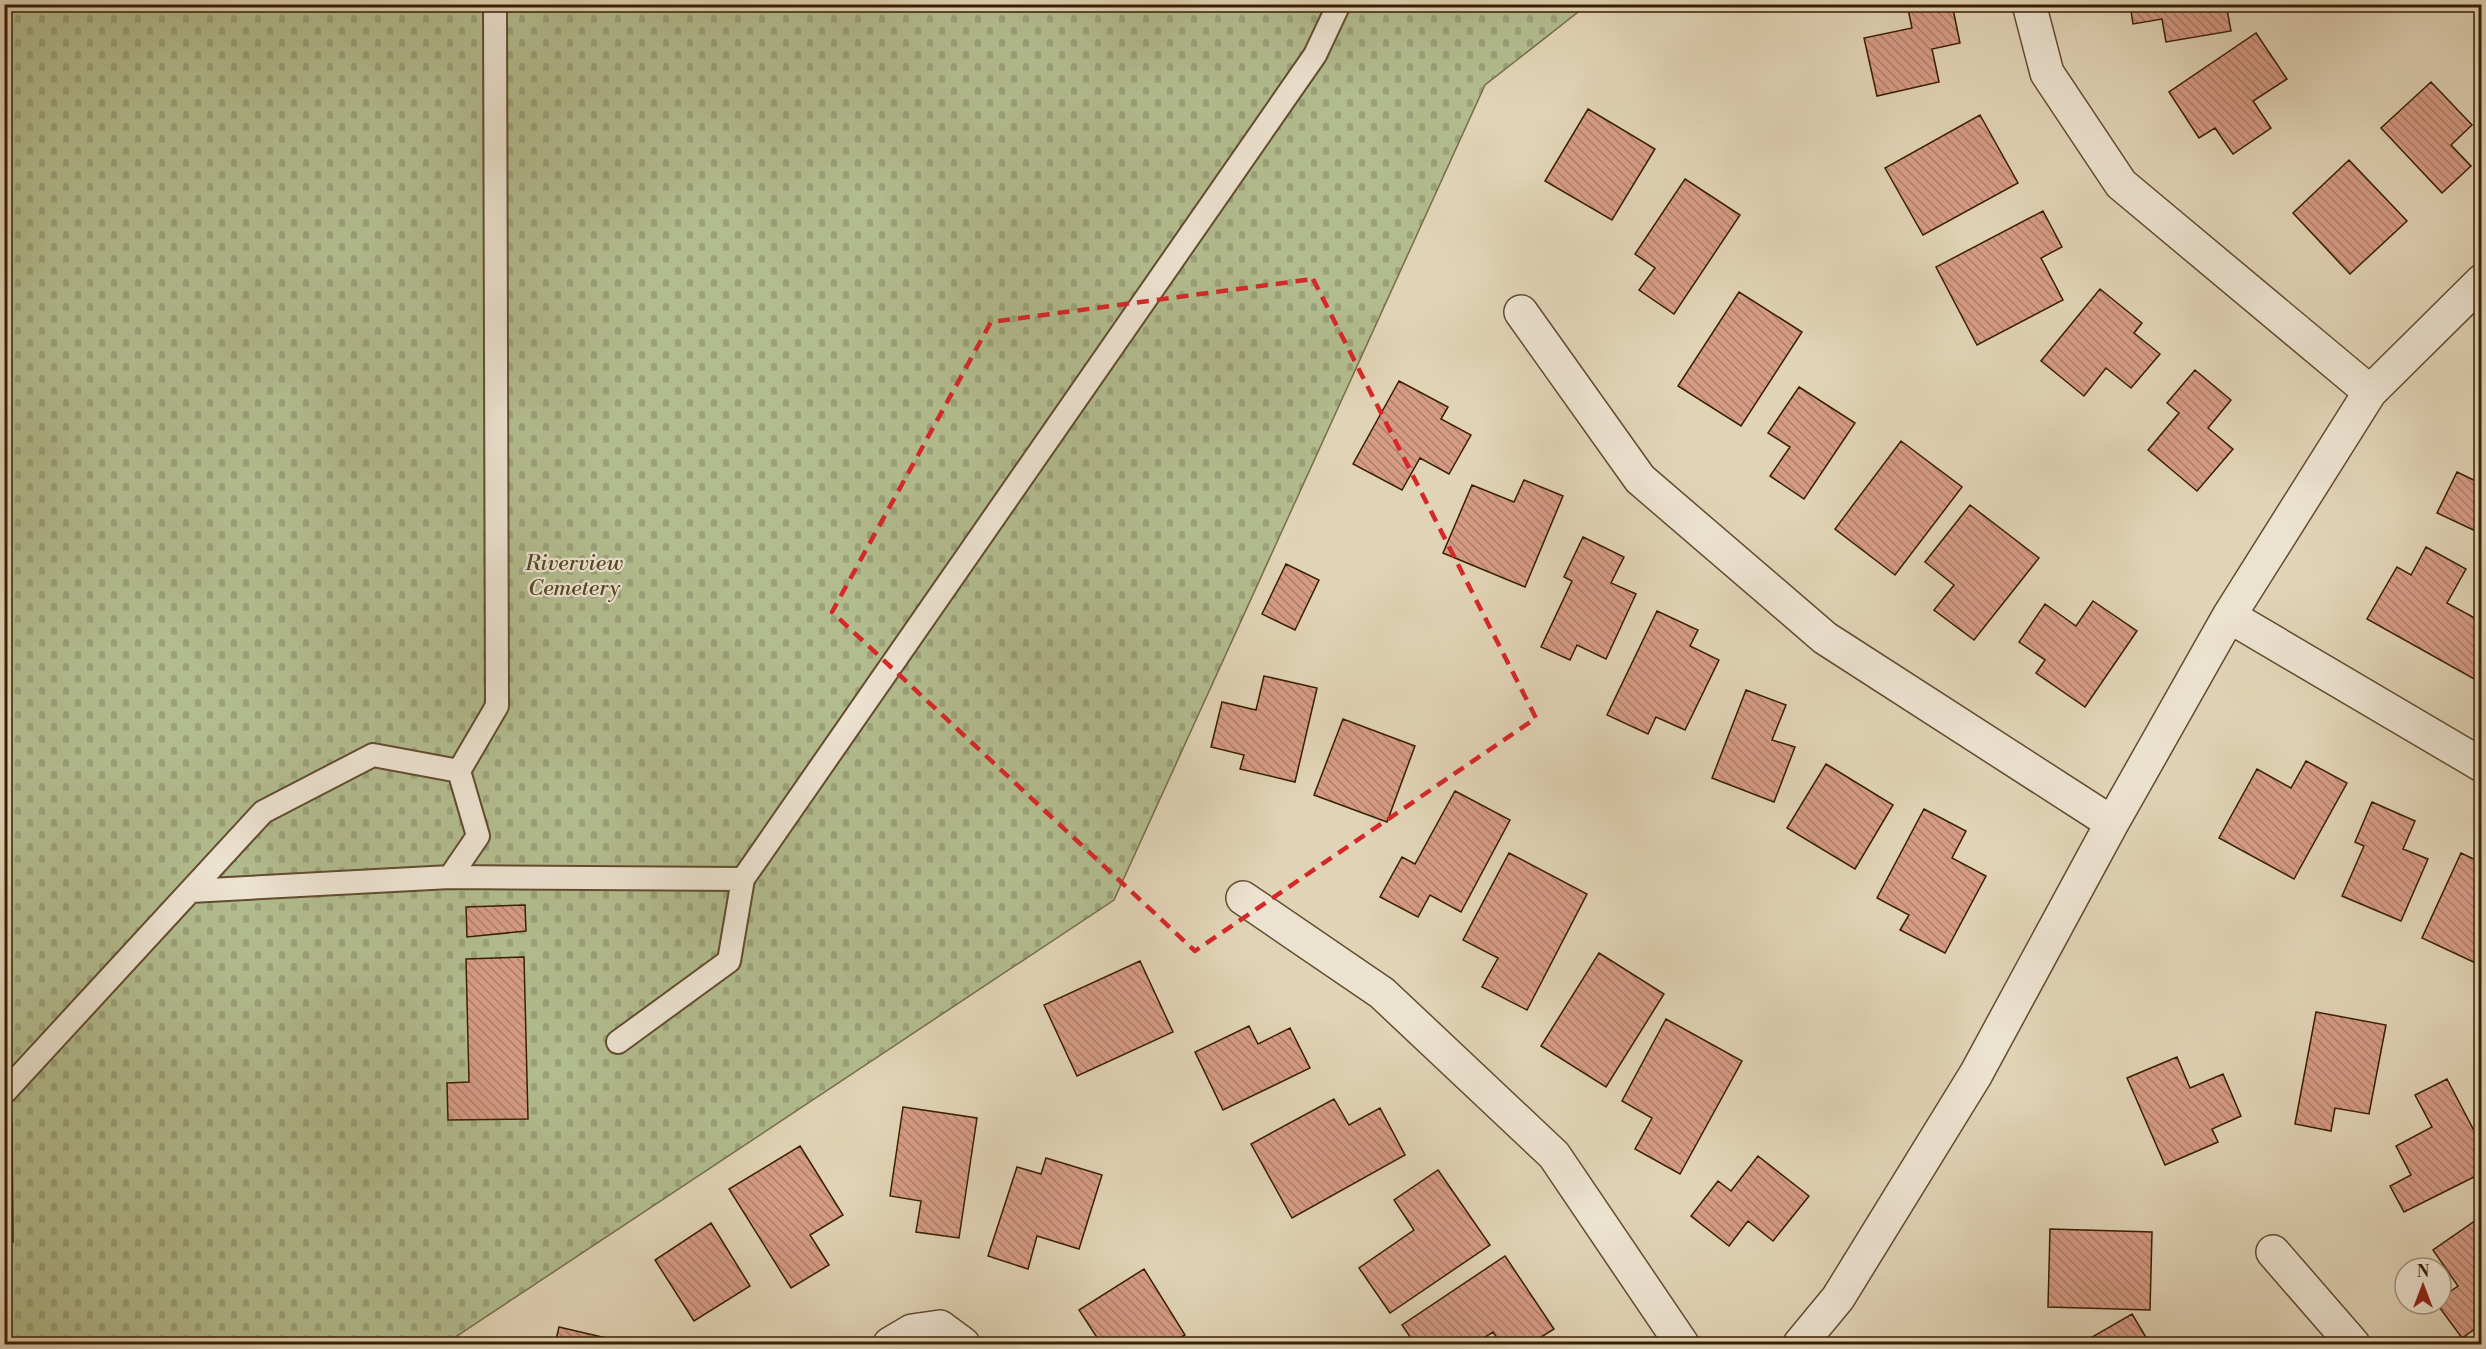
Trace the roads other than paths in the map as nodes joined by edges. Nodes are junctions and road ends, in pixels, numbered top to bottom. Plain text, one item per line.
1 (495, 4) edge
2 (1339, 4) edge
3 (2029, 4) edge
4 (2481, 281) edge
5 (1521, 312) dead end
6 (2370, 392) junction
7 (2229, 616) junction
8 (2481, 765) edge
9 (459, 771) junction
10 (2112, 823) junction
11 (450, 877) junction
12 (743, 879) junction
13 (191, 891) junction
14 (1243, 898) dead end
15 (618, 1042) dead end
16 (4, 1093) edge
17 (2273, 1252) dead end
18 (890, 1344) edge
19 (963, 1344) edge
20 (1682, 1344) edge
21 (1800, 1344) edge
22 (2353, 1344) edge

1 - 9 lane
2 - 12 lane
3 - 6 street
4 - 6 street
5 - 10 street
6 - 7 street
7 - 8 street
7 - 10 street
9 - 11 lane
9 - 13 lane
10 - 21 street
11 - 12 lane
11 - 13 lane
12 - 15 lane
13 - 16 lane
14 - 20 street
17 - 22 street
18 - 19 street

